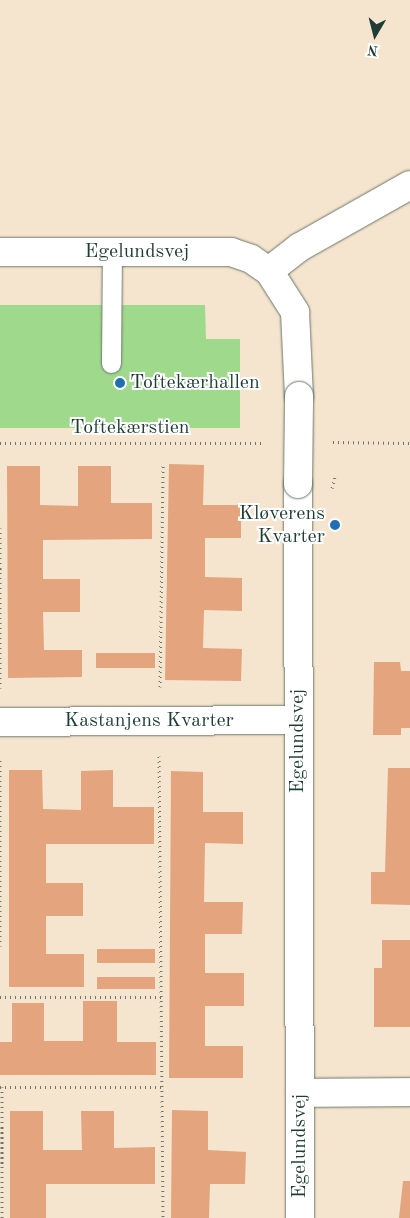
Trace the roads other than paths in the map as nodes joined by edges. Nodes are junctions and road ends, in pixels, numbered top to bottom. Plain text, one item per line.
1 (410, 185) edge
2 (0, 252) edge
3 (112, 252) junction
4 (269, 271) junction
5 (111, 363) dead end
6 (298, 720) junction
7 (0, 722) edge
8 (410, 1092) edge
9 (300, 1093) junction
10 (300, 1218) edge

1 - 4 street
2 - 3 street, Egelundsvej
3 - 4 street, Egelundsvej
3 - 5 lane
4 - 6 street, Egelundsvej, bridge
6 - 7 street, Kastanjens Kvarter
6 - 9 street, Egelundsvej
8 - 9 street
9 - 10 street, Egelundsvej

